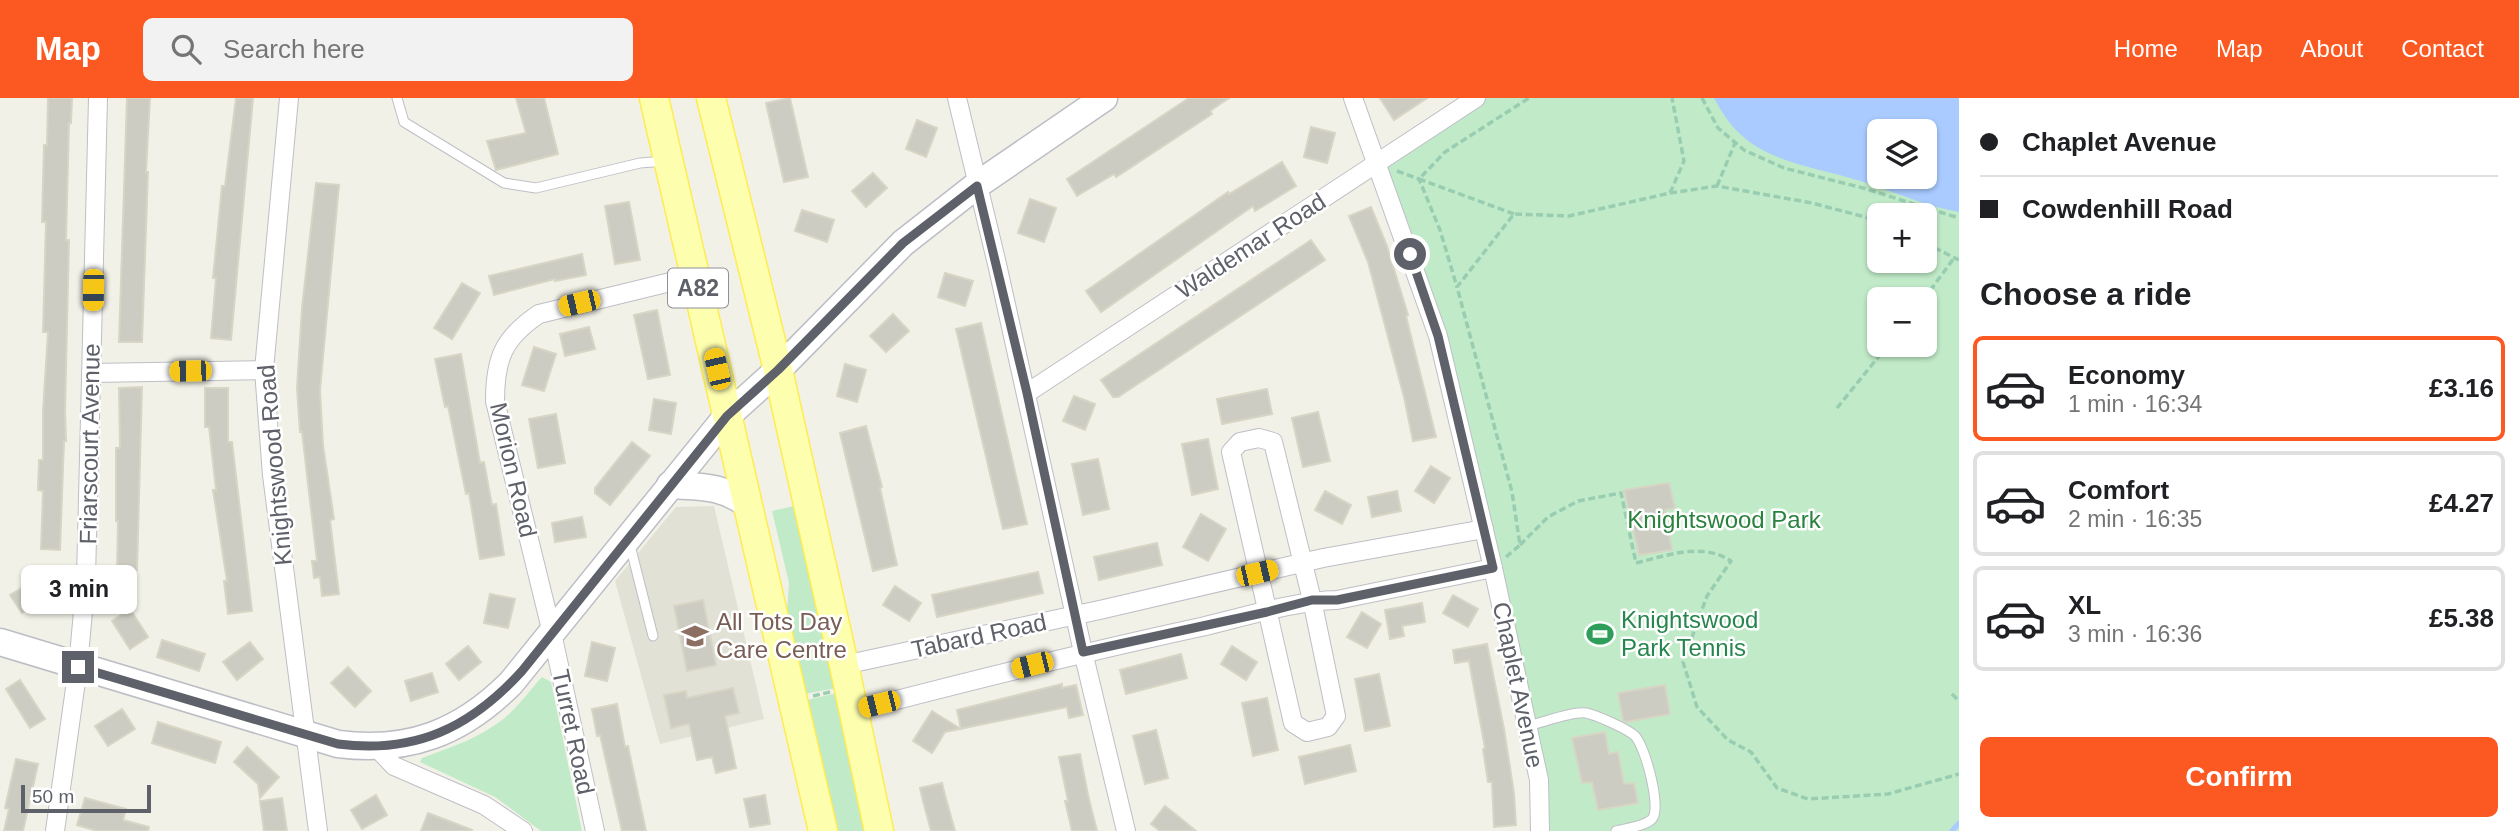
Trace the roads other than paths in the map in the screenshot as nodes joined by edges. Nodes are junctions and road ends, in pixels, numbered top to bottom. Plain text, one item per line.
1 (98, 98) edge
2 (289, 98) edge
3 (397, 98) edge
4 (654, 98) edge
5 (711, 98) edge
6 (957, 98) edge
7 (1104, 98) edge
8 (1353, 98) edge
9 (1476, 98) edge
10 (668, 160) junction
11 (1377, 163) junction
12 (977, 186) junction
13 (695, 276) junction
14 (264, 370) junction
15 (778, 370) junction
16 (91, 373) junction
17 (1027, 393) junction
18 (727, 416) junction
19 (670, 485) junction
20 (748, 505) junction
21 (1484, 529) junction
22 (628, 536) junction
23 (1302, 563) junction
24 (1493, 568) junction
25 (1257, 573) junction
26 (1312, 600) junction
27 (1267, 612) junction
28 (1076, 615) junction
29 (552, 633) junction
30 (653, 636) dead end
31 (0, 642) edge
32 (1083, 652) junction
33 (78, 667) junction
34 (849, 688) junction
35 (1527, 726) junction
36 (306, 735) junction
37 (376, 747) junction
38 (55, 831) edge
39 (318, 831) edge
40 (523, 831) edge
41 (595, 831) edge
42 (823, 831) edge
43 (879, 831) edge
44 (1126, 831) edge
45 (1540, 831) edge
46 (1547, 831) edge
47 (1616, 831) edge

1 - 16 street, Friarscourt Avenue
2 - 14 street, Knightswood Road
3 - 10 lane
4 - 10 main road, A82
5 - 15 main road, A82
6 - 12 street
7 - 12 street
8 - 11 street, Chaplet Avenue
9 - 11 street, Waldemar Road
10 - 13 main road, A82
11 - 17 street, Waldemar Road
11 - 21 street, Chaplet Avenue
12 - 15 street
12 - 17 street
13 - 18 main road, A82
13 - 29 street, Morion Road
14 - 16 street
14 - 36 street, Knightswood Road
15 - 18 street
15 - 34 main road, A82
16 - 33 street, Friarscourt Avenue
17 - 28 street
18 - 19 street
18 - 20 main road, A82
19 - 20 street
19 - 22 street
20 - 42 main road, A82
21 - 23 street, Tabard Road
21 - 24 street, Chaplet Avenue
22 - 29 street
22 - 30 lane
23 - 25 street, Tabard Road
23 - 25 street
23 - 26 street
24 - 26 street, Tabard Road
24 - 35 street, Chaplet Avenue
25 - 27 street
25 - 28 street, Tabard Road
26 - 27 street, Tabard Road
26 - 27 street
27 - 32 street, Tabard Road
28 - 32 street
28 - 34 street, Tabard Road
29 - 37 street
29 - 41 street, Turret Road
31 - 33 street
32 - 34 street, Tabard Road
32 - 44 street
33 - 36 street
33 - 38 street, Friarscourt Avenue
34 - 43 main road, A82
35 - 45 street, Chaplet Avenue
35 - 47 lane
36 - 37 street
36 - 39 street, Knightswood Road
37 - 40 street
45 - 46 lane

